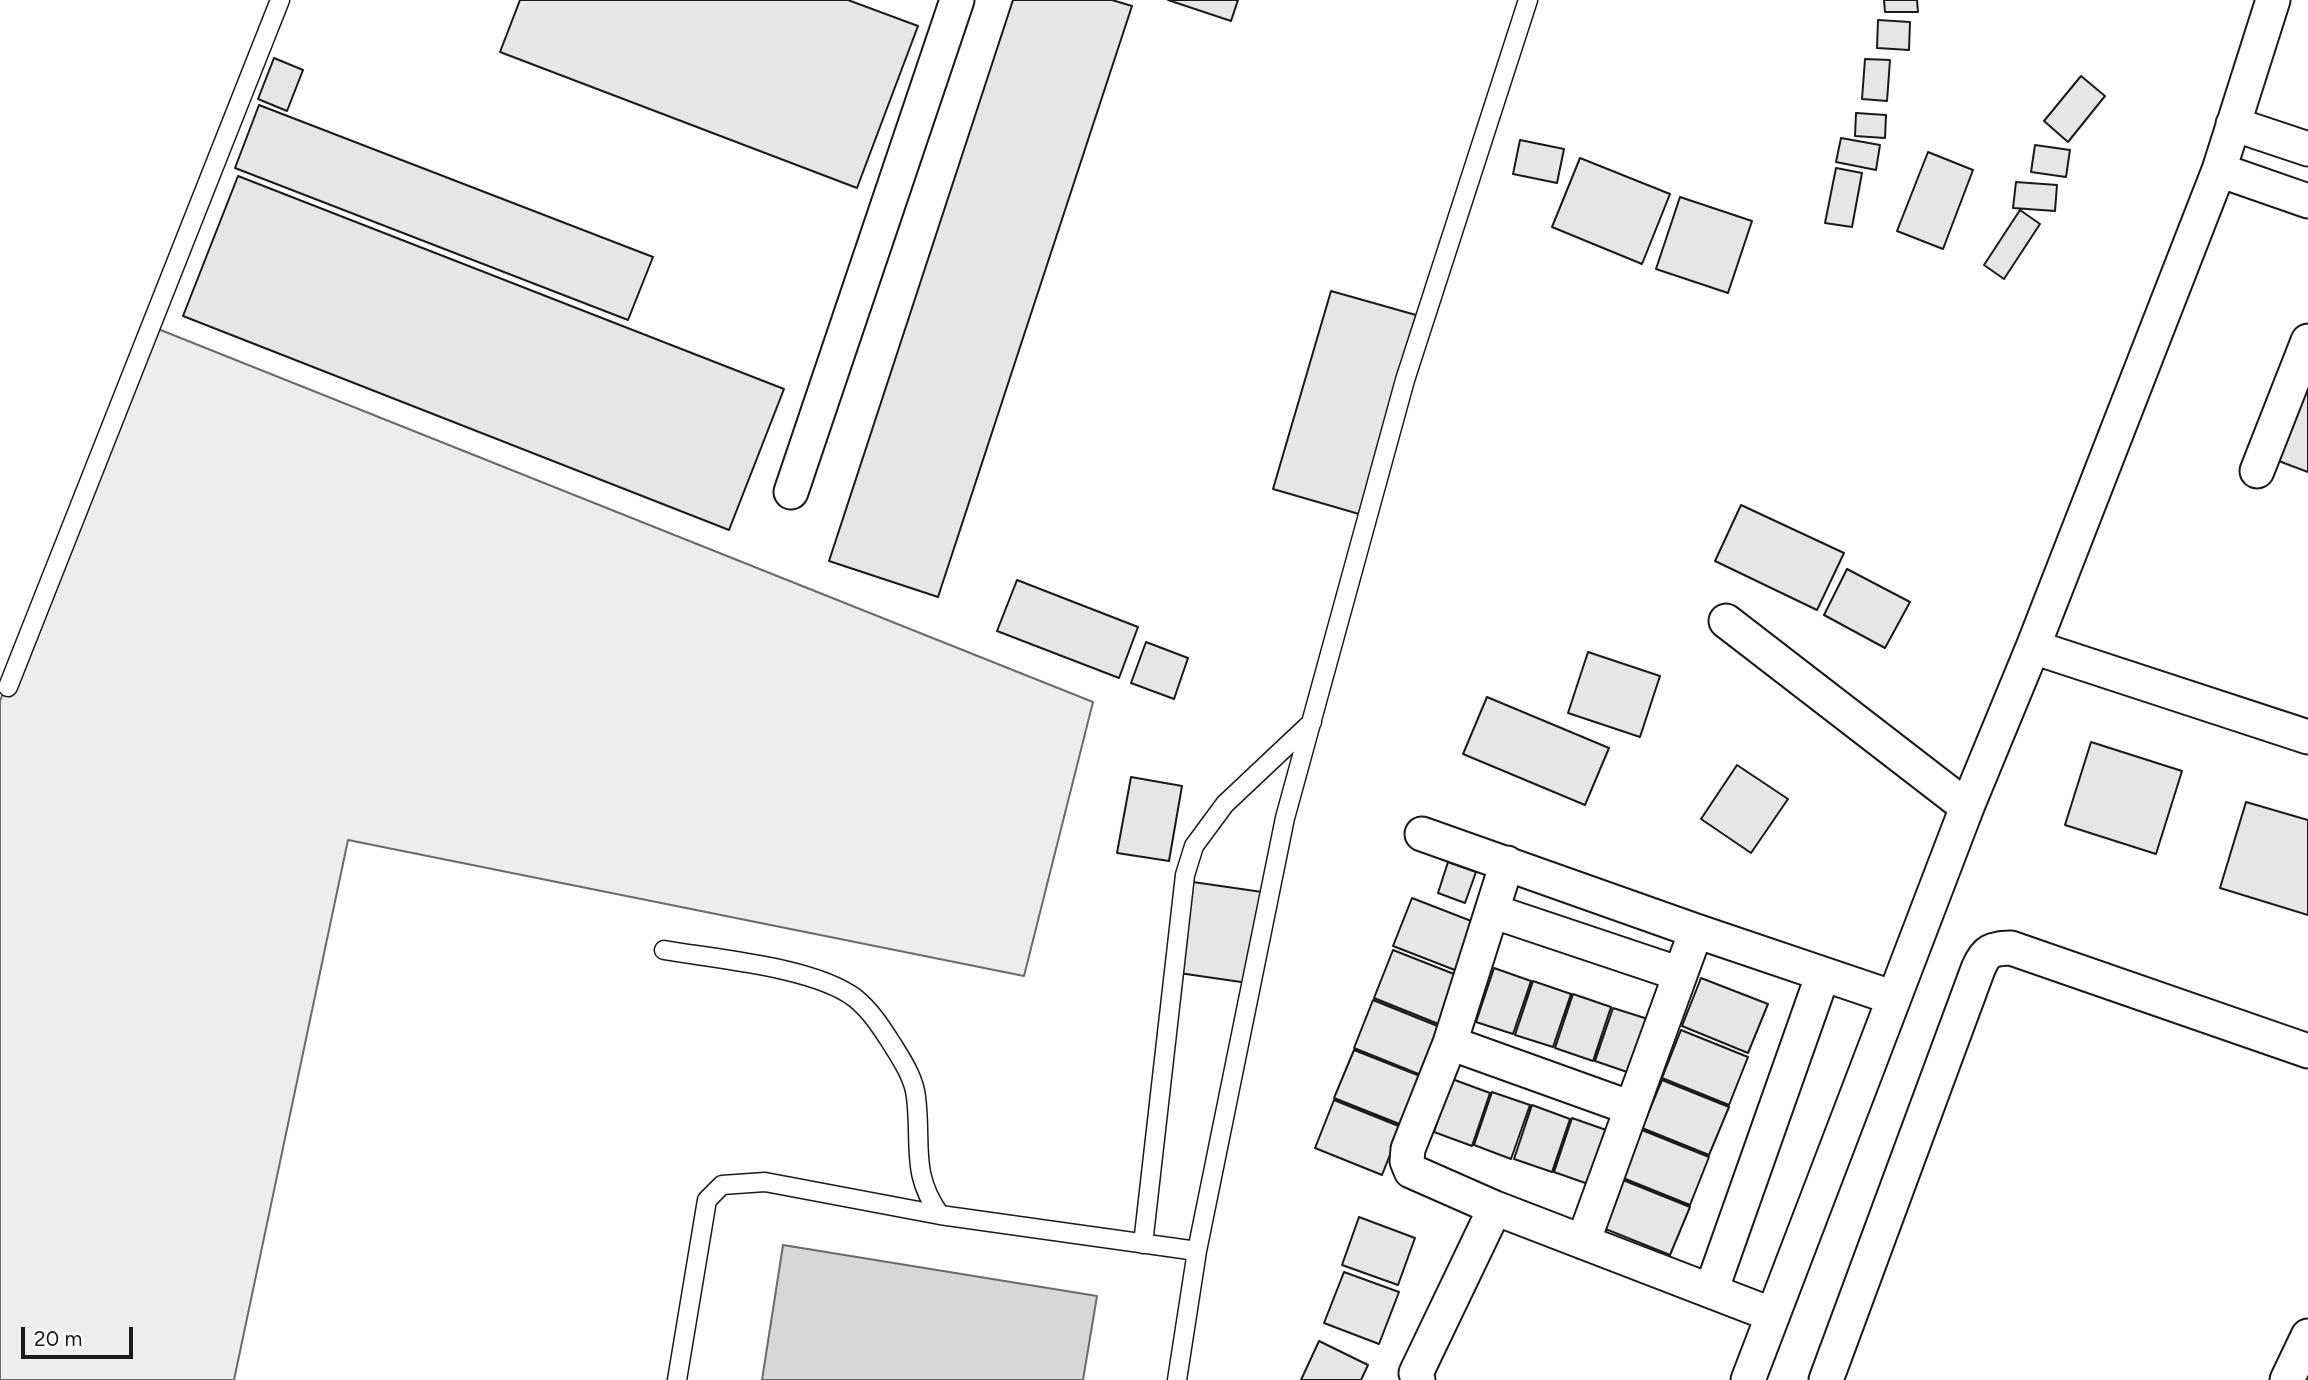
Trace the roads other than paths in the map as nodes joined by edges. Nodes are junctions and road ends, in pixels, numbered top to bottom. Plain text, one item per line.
1 (280, 0) edge
2 (957, 0) edge
3 (1528, 0) edge
4 (2273, 0) edge
5 (2233, 124) junction
6 (2308, 149) edge
7 (2219, 170) junction
8 (2308, 201) edge
9 (2308, 341) edge
10 (2257, 471) dead end
11 (791, 492) dead end
12 (1726, 621) dead end
13 (2033, 648) junction
14 (8, 687) dead end
15 (1312, 722) junction
16 (2308, 737) edge
17 (1967, 807) junction
18 (1422, 834) dead end
19 (1507, 863) junction
20 (1492, 911) junction
21 (1696, 931) junction
22 (664, 950) dead end
23 (1680, 974) junction
24 (1823, 974) junction
25 (1894, 998) junction
26 (1450, 1043) junction
27 (2308, 1051) edge
28 (1632, 1108) junction
29 (1494, 1208) junction
30 (940, 1215) junction
31 (1583, 1242) junction
32 (1143, 1244) junction
33 (1197, 1251) junction
34 (1711, 1291) junction
35 (1773, 1315) junction
36 (2308, 1336) edge
37 (677, 1380) edge
38 (1177, 1380) edge
39 (1418, 1380) edge
40 (1748, 1380) edge
41 (1826, 1380) edge
42 (2287, 1380) edge

1 - 14 lane
2 - 11 street
3 - 15 lane
4 - 5 street
5 - 6 street
5 - 7 street
7 - 8 street
7 - 13 street
9 - 10 street
12 - 17 street
13 - 16 street
13 - 17 street
15 - 32 lane
15 - 33 lane
17 - 25 street
18 - 19 street
19 - 20 street
19 - 21 street
20 - 23 street
20 - 26 street
21 - 23 street
21 - 24 street
22 - 30 lane
23 - 28 street
24 - 25 street
24 - 34 street
25 - 35 street
26 - 28 street
26 - 29 street
27 - 41 street
28 - 31 street
29 - 31 street
29 - 39 street
30 - 32 lane
30 - 37 lane
31 - 34 street
32 - 33 lane
33 - 38 lane
34 - 35 street
35 - 40 street
36 - 42 street

